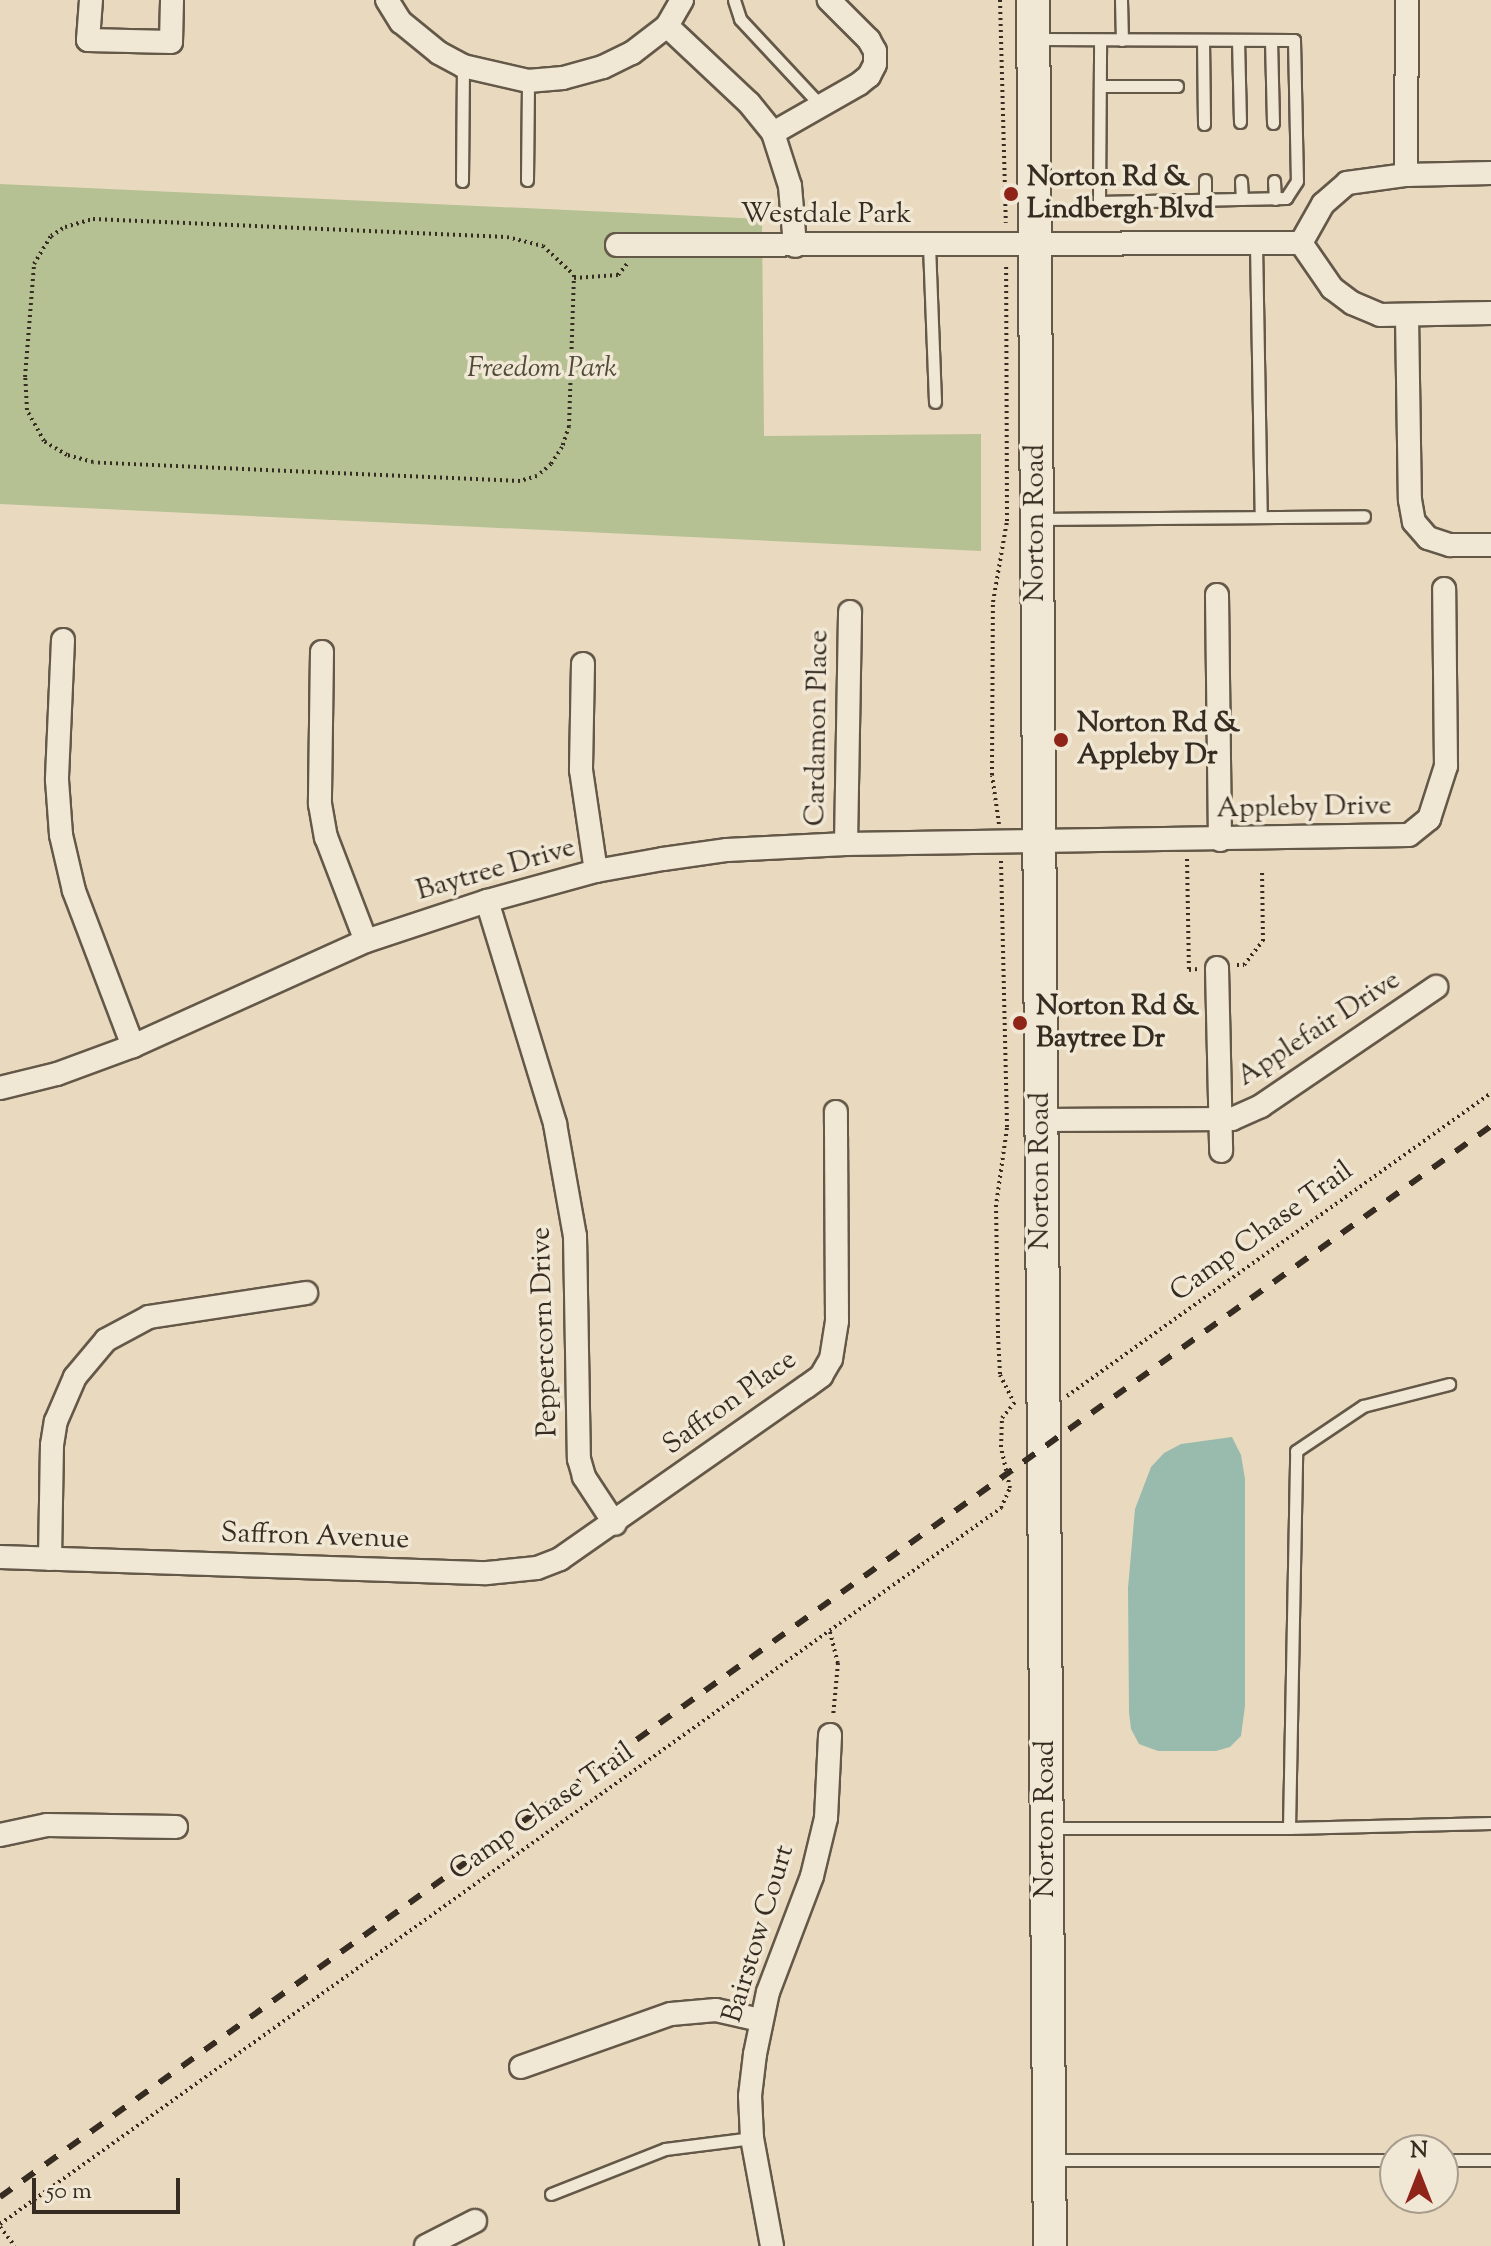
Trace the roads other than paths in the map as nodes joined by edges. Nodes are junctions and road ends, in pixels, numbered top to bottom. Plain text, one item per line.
1 (91, 0) edge
2 (172, 0) edge
3 (387, 0) edge
4 (682, 0) edge
5 (734, 0) edge
6 (829, 0) edge
7 (1033, 0) edge
8 (1121, 0) edge
9 (1407, 0) edge
10 (667, 26) junction
11 (1033, 39) junction
12 (1100, 40) junction
13 (1122, 40) junction
14 (1203, 40) junction
15 (1238, 40) junction
16 (1271, 40) junction
17 (463, 66) junction
18 (528, 81) junction
19 (1100, 86) junction
20 (1177, 86) dead end
21 (821, 106) junction
22 (1240, 122) dead end
23 (1273, 123) dead end
24 (1204, 124) dead end
25 (773, 133) junction
26 (1491, 173) edge
27 (1406, 175) junction
28 (527, 180) dead end
29 (1205, 180) dead end
30 (462, 181) dead end
31 (1241, 181) dead end
32 (1274, 181) dead end
33 (1242, 199) junction
34 (1275, 199) junction
35 (1205, 200) junction
36 (1256, 243) junction
37 (1301, 243) junction
38 (617, 245) dead end
39 (929, 245) junction
40 (1020, 245) junction
41 (795, 246) junction
42 (1491, 313) edge
43 (1407, 316) junction
44 (935, 402) dead end
45 (1364, 516) dead end
46 (1261, 517) junction
47 (1036, 519) junction
48 (1491, 545) edge
49 (1444, 589) dead end
50 (1217, 595) dead end
51 (850, 612) dead end
52 (63, 640) dead end
53 (322, 652) dead end
54 (583, 664) dead end
55 (1220, 840) junction
56 (1038, 841) junction
57 (846, 844) junction
58 (596, 871) junction
59 (487, 901) junction
60 (366, 941) junction
61 (1217, 968) dead end
62 (1436, 987) dead end
63 (133, 1046) junction
64 (0, 1088) edge
65 (836, 1112) dead end
66 (1041, 1120) junction
67 (1220, 1120) junction
68 (1221, 1151) dead end
69 (306, 1293) dead end
70 (1449, 1384) dead end
71 (615, 1524) junction
72 (0, 1557) edge
73 (50, 1559) junction
74 (830, 1735) road end
75 (1491, 1823) edge
76 (176, 1827) dead end
77 (1046, 1828) junction
78 (1289, 1828) junction
79 (0, 1835) edge
80 (760, 2020) junction
81 (521, 2067) dead end
82 (752, 2138) junction
83 (1379, 2160) edge
84 (1459, 2160) edge
85 (1491, 2160) edge
86 (1049, 2161) junction
87 (551, 2194) dead end
88 (475, 2221) dead end
89 (426, 2246) edge
90 (772, 2246) edge
91 (1050, 2246) edge

1 - 2 street
3 - 17 street
4 - 10 street
5 - 21 lane
6 - 21 street
7 - 11 main road, Norton Road
8 - 13 lane
9 - 27 street
10 - 18 street
10 - 25 street
11 - 12 lane
11 - 40 main road, Norton Road
12 - 13 lane
12 - 19 lane
13 - 14 lane
14 - 15 lane
14 - 24 lane
15 - 16 lane
15 - 22 lane
16 - 23 lane
16 - 34 lane
17 - 18 street
17 - 30 lane
18 - 28 lane
19 - 20 lane
19 - 35 lane
21 - 25 street
25 - 41 street
26 - 27 street
27 - 37 street
29 - 35 lane
31 - 33 lane
32 - 34 lane
33 - 34 lane
33 - 35 lane
36 - 37 street, Westdale Park
36 - 40 street, Westdale Park
36 - 46 lane
37 - 43 street
38 - 41 street, Westdale Park
39 - 40 street, Westdale Park
39 - 41 street, Westdale Park
39 - 44 lane
40 - 47 main road, Norton Road
42 - 43 street
43 - 48 street
45 - 46 lane
46 - 47 lane
47 - 56 main road, Norton Road
49 - 55 street, Appleby Drive
50 - 55 street
51 - 57 street, Cardamon Place
52 - 63 street
53 - 60 street
54 - 58 street
55 - 56 street, Appleby Drive
56 - 57 street, Baytree Drive
56 - 66 main road, Norton Road
57 - 58 street, Baytree Drive
58 - 59 street, Baytree Drive
59 - 60 street, Baytree Drive
59 - 71 street, Peppercorn Drive
60 - 63 street, Baytree Drive
61 - 67 street
62 - 67 street, Applefair Drive
63 - 64 street, Baytree Drive
65 - 71 street, Saffron Place
66 - 67 street, Applefair Drive
66 - 77 main road, Norton Road
67 - 68 street
69 - 73 street
70 - 78 lane
71 - 73 street, Saffron Avenue
72 - 73 street, Saffron Avenue
74 - 80 street, Bairstow Court
75 - 78 lane
76 - 79 street
77 - 78 lane
77 - 86 main road, Norton Road
80 - 81 street
80 - 82 street, Bairstow Court
82 - 87 lane
82 - 90 street, Bairstow Court
83 - 86 lane
84 - 85 lane
86 - 91 main road, Norton Road
88 - 89 street

